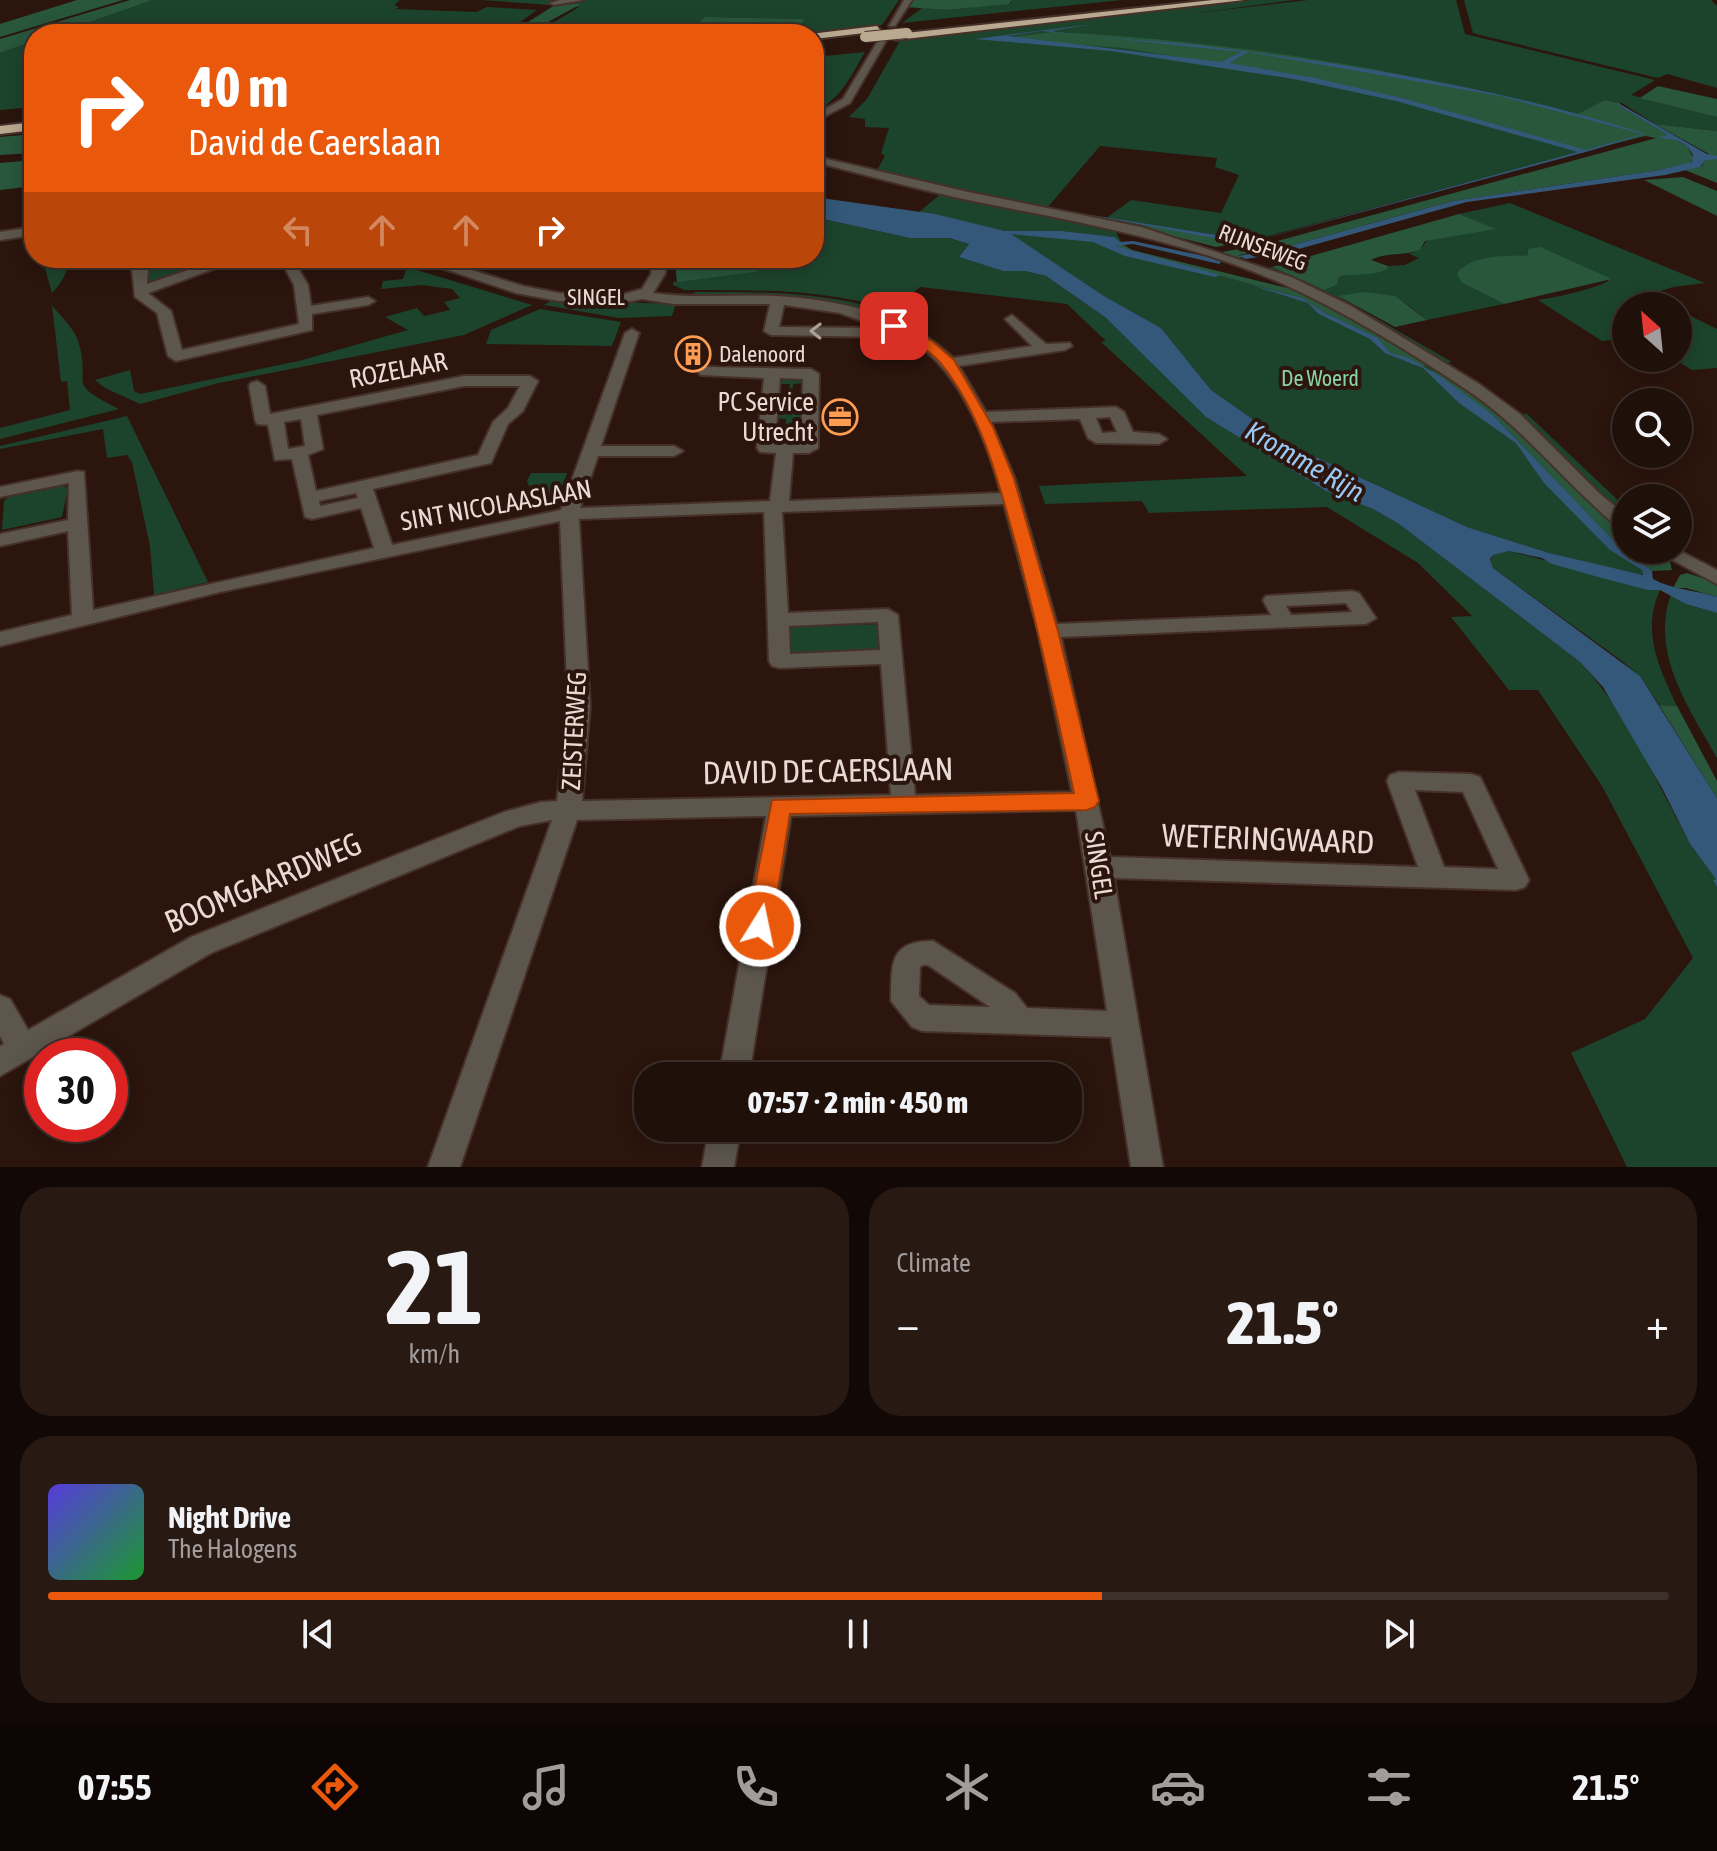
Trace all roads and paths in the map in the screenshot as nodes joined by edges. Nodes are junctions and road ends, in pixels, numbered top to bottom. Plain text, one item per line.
1 (579, 0) edge
2 (908, 0) edge
3 (1155, 0) edge
4 (1212, 0) edge
5 (1239, 0) edge
6 (554, 3) dead end
7 (1084, 13) junction
8 (1104, 14) junction
9 (888, 32) junction
10 (824, 35) edge
11 (824, 42) edge
12 (824, 114) edge
13 (24, 118) edge
14 (0, 121) edge
15 (24, 127) edge
16 (0, 130) edge
17 (824, 162) edge
18 (24, 232) edge
19 (0, 236) edge
20 (140, 268) edge
21 (208, 268) edge
22 (292, 268) edge
23 (450, 268) edge
24 (660, 268) edge
25 (141, 291) junction
26 (642, 295) junction
27 (778, 300) junction
28 (368, 301) dead end
29 (304, 311) junction
30 (1012, 319) dead end
31 (896, 327) junction
32 (632, 333) dead end
33 (1065, 346) dead end
34 (1043, 349) junction
35 (949, 363) junction
36 (706, 372) dead end
37 (772, 375) junction
38 (257, 386) dead end
39 (308, 412) junction
40 (1086, 414) junction
41 (981, 417) junction
42 (275, 419) junction
43 (1127, 437) junction
44 (1159, 439) dead end
45 (785, 448) junction
46 (593, 451) junction
47 (674, 451) dead end
48 (299, 453) junction
49 (0, 492) edge
50 (366, 494) junction
51 (1011, 498) junction
52 (776, 507) junction
53 (1612, 513) edge
54 (569, 514) junction
55 (77, 524) junction
56 (0, 540) edge
57 (384, 551) junction
58 (1690, 564) edge
59 (1717, 578) edge
60 (83, 618) junction
61 (779, 620) junction
62 (1284, 620) dead end
63 (1049, 631) junction
64 (0, 639) edge
65 (893, 657) junction
66 (1087, 801) junction
67 (904, 804) junction
68 (780, 806) junction
69 (569, 808) junction
70 (1099, 867) junction
71 (1435, 878) junction
72 (0, 1008) edge
73 (1019, 1021) dead end
74 (1124, 1024) junction
75 (11, 1055) edge
76 (736, 1062) edge
77 (722, 1142) edge
78 (444, 1167) edge
79 (718, 1167) edge
80 (1147, 1167) edge

1 - 6 street
2 - 9 street
3 - 7 highway
4 - 8 highway
5 - 8 highway
7 - 8 highway
7 - 9 highway
7 - 9 highway
9 - 10 highway
9 - 11 highway
9 - 12 street
13 - 14 highway
15 - 16 highway
17 - 53 street, RIJNSEWEG
18 - 19 street
20 - 25 street
21 - 25 street
22 - 29 street
23 - 26 street, SINGEL
24 - 26 street
25 - 29 street
26 - 27 street, SINGEL
27 - 31 street, SINGEL
31 -> 27 street
28 - 29 street
30 - 34 street
31 - 35 street, SINGEL
32 - 46 street, ZEISTERWEG
33 - 34 street
34 - 35 street
35 - 41 street, SINGEL
36 - 37 street
37 - 45 street
37 - 45 street
38 - 42 street
39 - 42 street, ROZELAAR
39 - 48 street
39 - 50 street, ROZELAAR
40 - 41 street
40 - 43 street
40 - 43 street
41 - 51 street, SINGEL
42 - 48 street
43 - 44 street
45 - 52 street
46 - 47 street
46 - 54 street, ZEISTERWEG
48 - 50 street
49 - 55 street
50 - 57 street
51 - 52 street, SINT NICOLAASLAAN
51 - 63 street, SINGEL
52 - 54 street, SINT NICOLAASLAAN
52 - 61 street
54 - 57 street, SINT NICOLAASLAAN
54 - 69 street, ZEISTERWEG
55 - 56 street
55 - 60 street
57 - 60 street, SINT NICOLAASLAAN
58 - 59 street
60 - 64 street, SINT NICOLAASLAAN
61 - 65 street
61 - 65 street
62 - 63 street
63 - 66 street, SINGEL
65 - 67 street
66 - 67 street, DAVID DE CAERSLAAN
66 - 70 street, SINGEL
67 - 68 street, DAVID DE CAERSLAAN
68 - 69 street, DAVID DE CAERSLAAN
68 - 76 street
69 - 75 street, BOOMGAARDWEG
69 - 78 street, ZEISTERWEG
70 - 71 street, WETERINGWAARD
70 - 74 street, SINGEL
71 - 71 street, WETERINGWAARD
72 - 75 street
73 - 74 street
74 - 80 street, SINGEL
77 - 79 street

